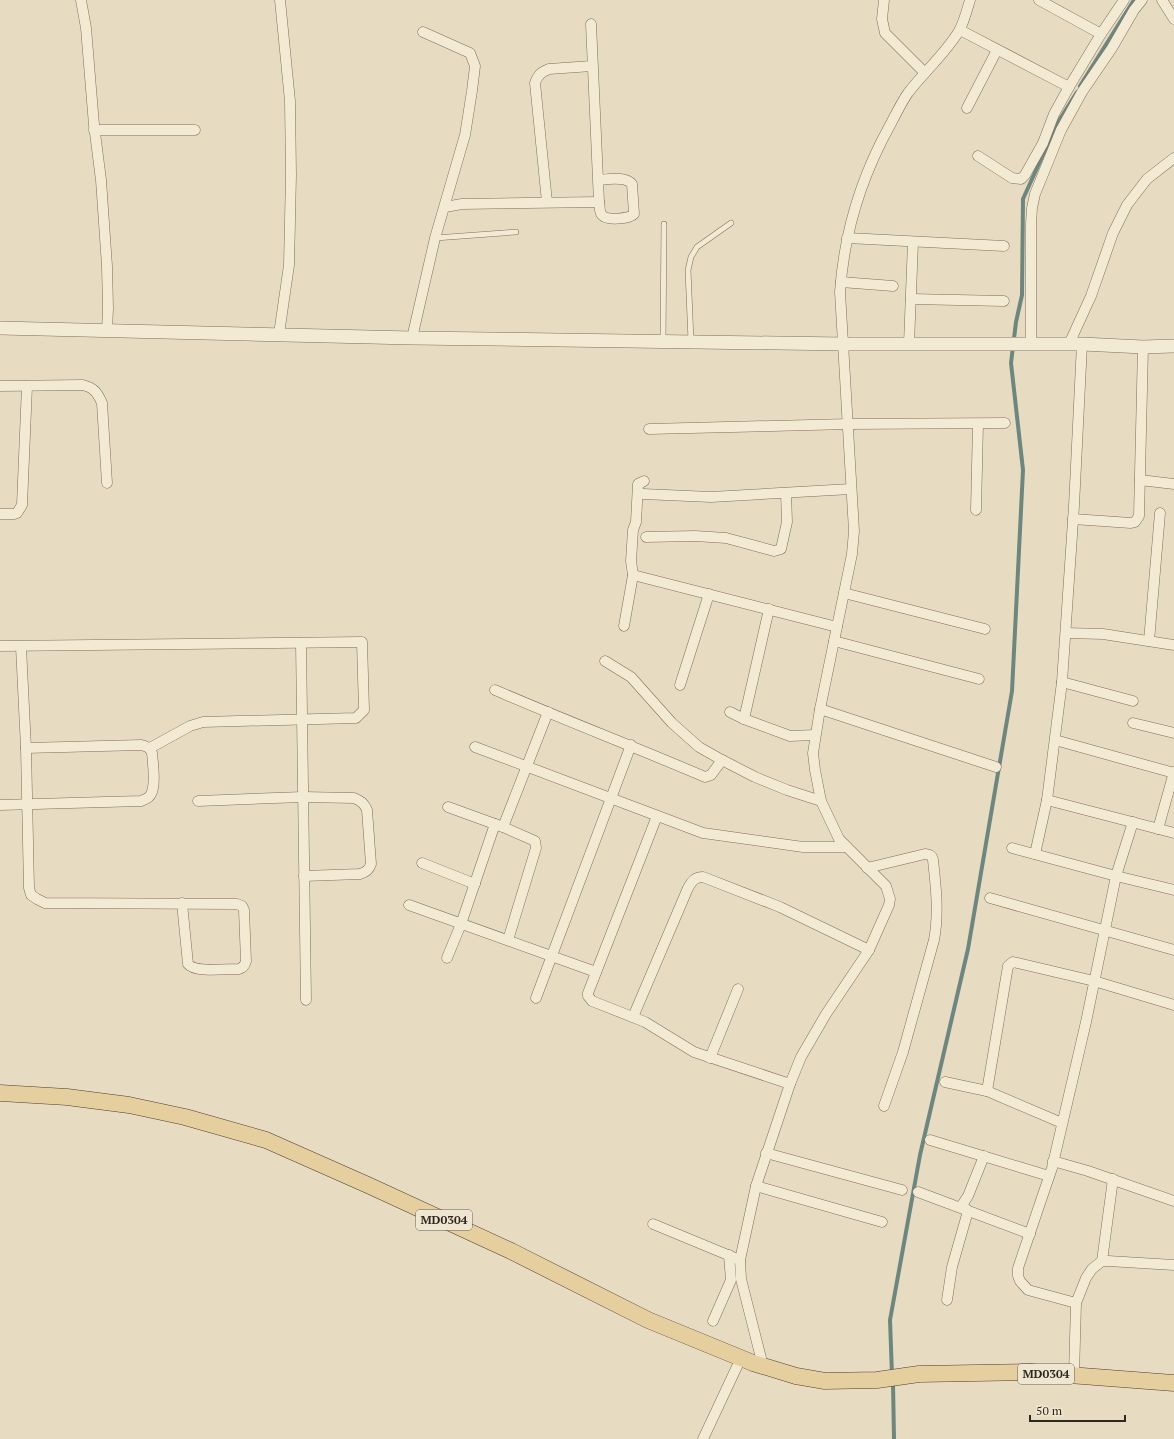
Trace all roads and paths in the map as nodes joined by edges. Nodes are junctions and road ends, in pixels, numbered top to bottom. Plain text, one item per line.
1 (81, 0) edge
2 (280, 0) edge
3 (884, 0) edge
4 (970, 0) edge
5 (1039, 0) edge
6 (1124, 0) edge
7 (1142, 0) edge
8 (1162, 0) edge
9 (1174, 19) edge
10 (591, 24) dead end
11 (960, 30) junction
12 (423, 32) dead end
13 (1101, 34) junction
14 (998, 50) junction
15 (592, 66) junction
16 (925, 73) junction
17 (1069, 87) junction
18 (967, 108) dead end
19 (94, 130) junction
20 (195, 130) dead end
21 (978, 156) dead end
22 (1174, 158) edge
23 (599, 180) junction
24 (547, 202) junction
25 (599, 202) junction
26 (445, 207) junction
27 (731, 223) dead end
28 (664, 224) dead end
29 (516, 232) dead end
30 (435, 238) junction
31 (846, 238) junction
32 (913, 242) junction
33 (1004, 246) dead end
34 (841, 282) junction
35 (893, 286) dead end
36 (911, 299) junction
37 (1004, 301) dead end
38 (0, 328) edge
39 (107, 331) junction
40 (279, 334) junction
41 (412, 338) junction
42 (663, 342) junction
43 (691, 342) junction
44 (844, 344) junction
45 (909, 344) junction
46 (1019, 344) junction
47 (1068, 344) junction
48 (1082, 344) junction
49 (1174, 346) edge
50 (1143, 347) junction
51 (0, 386) edge
52 (27, 386) junction
53 (1005, 423) dead end
54 (849, 424) junction
55 (978, 424) junction
56 (649, 430) dead end
57 (1140, 480) junction
58 (644, 481) dead end
59 (107, 483) dead end
60 (1174, 484) edge
61 (851, 489) junction
62 (786, 493) junction
63 (643, 494) dead end
64 (976, 510) dead end
65 (1160, 513) dead end
66 (0, 514) edge
67 (1073, 519) junction
68 (646, 537) dead end
69 (632, 575) junction
70 (844, 593) junction
71 (709, 594) junction
72 (769, 609) junction
73 (624, 626) dead end
74 (837, 627) junction
75 (985, 629) dead end
76 (1066, 633) junction
77 (834, 641) junction
78 (1149, 641) junction
79 (300, 643) junction
80 (1174, 645) edge
81 (0, 646) edge
82 (21, 647) junction
83 (605, 660) dead end
84 (979, 679) dead end
85 (1062, 682) junction
86 (680, 685) dead end
87 (495, 690) dead end
88 (1133, 701) dead end
89 (820, 709) junction
90 (548, 712) junction
91 (730, 712) dead end
92 (302, 719) junction
93 (744, 719) junction
94 (1133, 723) dead end
95 (1174, 733) edge
96 (815, 735) junction
97 (1055, 740) junction
98 (631, 745) junction
99 (475, 747) dead end
100 (26, 748) junction
101 (150, 748) junction
102 (722, 760) junction
103 (527, 766) junction
104 (996, 767) dead end
105 (1174, 773) edge
106 (303, 797) junction
107 (610, 798) junction
108 (1047, 800) junction
109 (198, 801) dead end
110 (821, 801) junction
111 (28, 804) junction
112 (0, 805) edge
113 (448, 807) dead end
114 (656, 816) junction
115 (1133, 822) junction
116 (499, 825) junction
117 (1158, 829) junction
118 (1174, 833) edge
119 (847, 847) junction
120 (1012, 848) dead end
121 (1034, 854) junction
122 (422, 863) dead end
123 (867, 868) junction
124 (304, 876) junction
125 (1116, 876) junction
126 (475, 884) junction
127 (1174, 890) edge
128 (990, 898) dead end
129 (182, 903) junction
130 (409, 905) dead end
131 (461, 924) junction
132 (1105, 931) junction
133 (508, 940) junction
134 (869, 950) junction
135 (1174, 950) edge
136 (552, 956) junction
137 (447, 958) dead end
138 (596, 972) junction
139 (1094, 981) junction
140 (738, 988) dead end
141 (536, 998) dead end
142 (306, 1000) dead end
143 (1174, 1005) edge
144 (633, 1017) junction
145 (710, 1058) junction
146 (945, 1082) dead end
147 (790, 1084) junction
148 (987, 1091) junction
149 (0, 1093) edge
150 (884, 1106) dead end
151 (1062, 1123) junction
152 (930, 1140) dead end
153 (766, 1153) junction
154 (984, 1156) junction
155 (1053, 1161) junction
156 (1049, 1176) junction
157 (1113, 1179) junction
158 (756, 1186) junction
159 (902, 1190) dead end
160 (918, 1192) dead end
161 (1174, 1201) edge
162 (968, 1211) junction
163 (882, 1222) dead end
164 (653, 1224) dead end
165 (1030, 1234) junction
166 (729, 1255) junction
167 (740, 1260) junction
168 (1102, 1261) junction
169 (1174, 1265) edge
170 (947, 1300) dead end
171 (1076, 1303) junction
172 (713, 1321) dead end
173 (741, 1358) junction
174 (763, 1366) junction
175 (1074, 1376) junction
176 (1174, 1383) edge
177 (703, 1439) edge

1 - 19 street
2 - 40 street
3 - 16 street
4 - 11 street
5 - 13 street
6 - 13 street
7 - 46 street
8 - 9 street
10 - 15 street
11 - 14 street
11 - 16 street
12 - 26 street
13 - 17 street
14 - 17 street
14 - 18 street
15 - 23 street
15 - 24 street
16 - 31 street
17 - 21 street
19 - 20 street
19 - 39 street
22 - 47 street
23 - 25 street
23 - 25 street
24 - 25 street
24 - 26 street
26 - 30 street
27 - 43 lane
28 - 42 lane
29 - 30 lane
30 - 41 street
31 - 32 street
31 - 34 street
32 - 33 street
32 - 36 street
34 - 35 street
34 - 44 street
36 - 37 street
36 - 45 street
38 - 39 street
39 - 40 street
40 - 41 street
41 - 42 street
42 - 43 street
43 - 44 street
44 - 45 street
44 - 54 street
45 - 46 street
46 - 47 street
47 - 48 street
48 - 50 street
48 - 67 street
49 - 50 street
50 - 57 street
51 - 52 street
52 - 59 street
52 - 66 street
53 - 55 street
54 - 55 street
54 - 56 street
54 - 61 street
55 - 64 street
57 - 60 street
57 - 67 street
58 - 69 street
61 - 62 street
61 - 70 street
62 - 63 street
62 - 68 street
65 - 78 street
67 - 76 street
69 - 71 street
69 - 73 street
70 - 74 street
70 - 75 street
71 - 72 street
71 - 86 street
72 - 74 street
72 - 93 street
74 - 77 street
76 - 78 street
76 - 85 street
77 - 84 street
77 - 89 street
78 - 80 street
79 - 82 street
79 - 92 street
79 - 92 street
81 - 82 street
82 - 100 street
83 - 102 street
85 - 88 street
85 - 97 street
87 - 90 street
89 - 96 street
89 - 104 street
90 - 98 street
90 - 103 street
91 - 93 street
92 - 101 street
92 - 106 street
93 - 96 street
94 - 95 street
96 - 110 street
97 - 105 street
97 - 108 street
98 - 102 street
98 - 107 street
99 - 103 street
100 - 101 street
100 - 111 street
101 - 111 street
102 - 110 street
103 - 107 street
103 - 116 street
105 - 117 street
106 - 109 street
106 - 124 street
106 - 124 street
107 - 114 street
107 - 136 street
108 - 115 street
108 - 121 street
110 - 119 street
111 - 112 street
111 - 129 street
113 - 116 street
114 - 119 street
114 - 138 street
115 - 117 street
115 - 125 street
116 - 126 street
116 - 133 street
117 - 118 street
119 - 123 street
120 - 121 street
121 - 125 street
122 - 126 street
123 - 134 street
123 - 150 street
124 - 142 street
125 - 127 street
125 - 132 street
126 - 131 street
128 - 132 street
129 - 129 street
130 - 131 street
131 - 133 street
131 - 137 street
132 - 135 street
132 - 139 street
133 - 136 street
134 - 144 street
134 - 147 street
136 - 138 street
136 - 141 street
138 - 144 street
139 - 143 street
139 - 148 street
139 - 151 street
140 - 145 street
144 - 145 street
145 - 147 street
146 - 148 street
147 - 153 street
148 - 151 street
149 - 173 main road, MD0304
151 - 155 street
152 - 154 street
153 - 158 street
153 - 159 street
154 - 156 street
154 - 162 street
155 - 156 street
155 - 157 street
156 - 165 street
157 - 161 street
157 - 168 street
158 - 163 street
158 - 167 street
160 - 162 street
162 - 165 street
162 - 170 street
164 - 166 street
165 - 171 street
166 - 167 street
166 - 172 street
167 - 174 street
168 - 169 street
168 - 171 street
171 - 175 street
173 - 174 main road, MD0304
173 - 177 street
174 - 175 main road, MD0304
175 - 176 main road, MD0304

